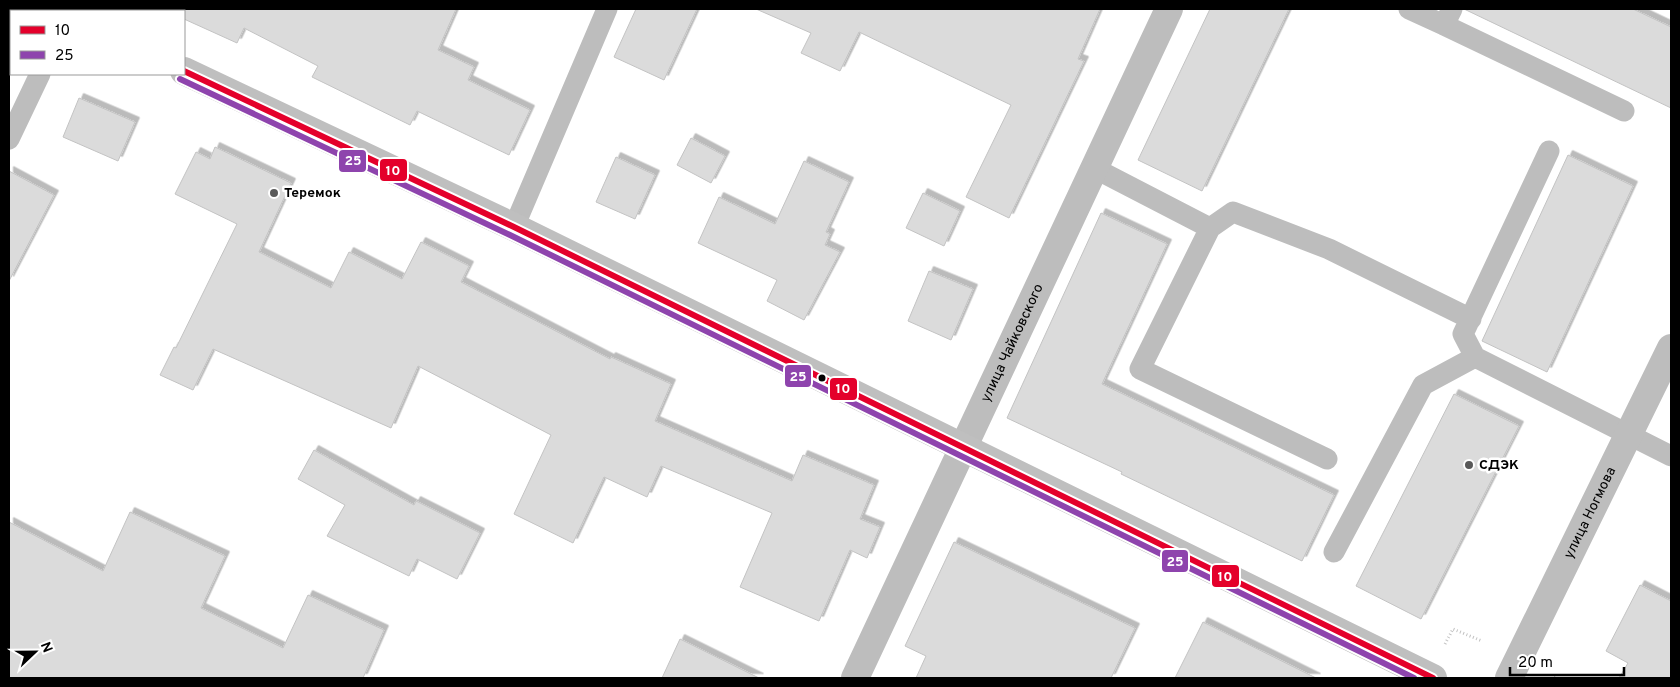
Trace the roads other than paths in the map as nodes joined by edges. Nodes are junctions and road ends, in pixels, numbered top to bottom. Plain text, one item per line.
1 (607, 9) edge
2 (1170, 9) edge
3 (1409, 9) edge
4 (1448, 17) edge
5 (185, 71) edge
6 (40, 75) edge
7 (1624, 111) dead end
8 (9, 139) edge
9 (1549, 151) dead end
10 (1094, 168) junction
11 (514, 228) junction
12 (1210, 228) junction
13 (1471, 319) junction
14 (1671, 348) edge
15 (1475, 357) junction
16 (1629, 434) junction
17 (963, 449) junction
18 (1671, 456) edge
19 (1327, 459) dead end
20 (1334, 552) dead end
21 (855, 678) edge
22 (1434, 678) edge
23 (1509, 678) edge

1 - 11 lane
2 - 10 street, улица Чайковского
3 - 4 lane
4 - 7 lane
5 - 11 main road
6 - 8 lane
9 - 13 lane
10 - 12 lane
10 - 17 street, улица Чайковского
11 - 17 main road
12 - 13 lane
12 - 19 lane
13 - 15 lane
14 - 16 street, улица Ногмова
15 - 16 lane
15 - 20 lane
16 - 18 lane
16 - 23 street, улица Ногмова
17 - 21 street, улица Чайковского
17 - 22 main road

